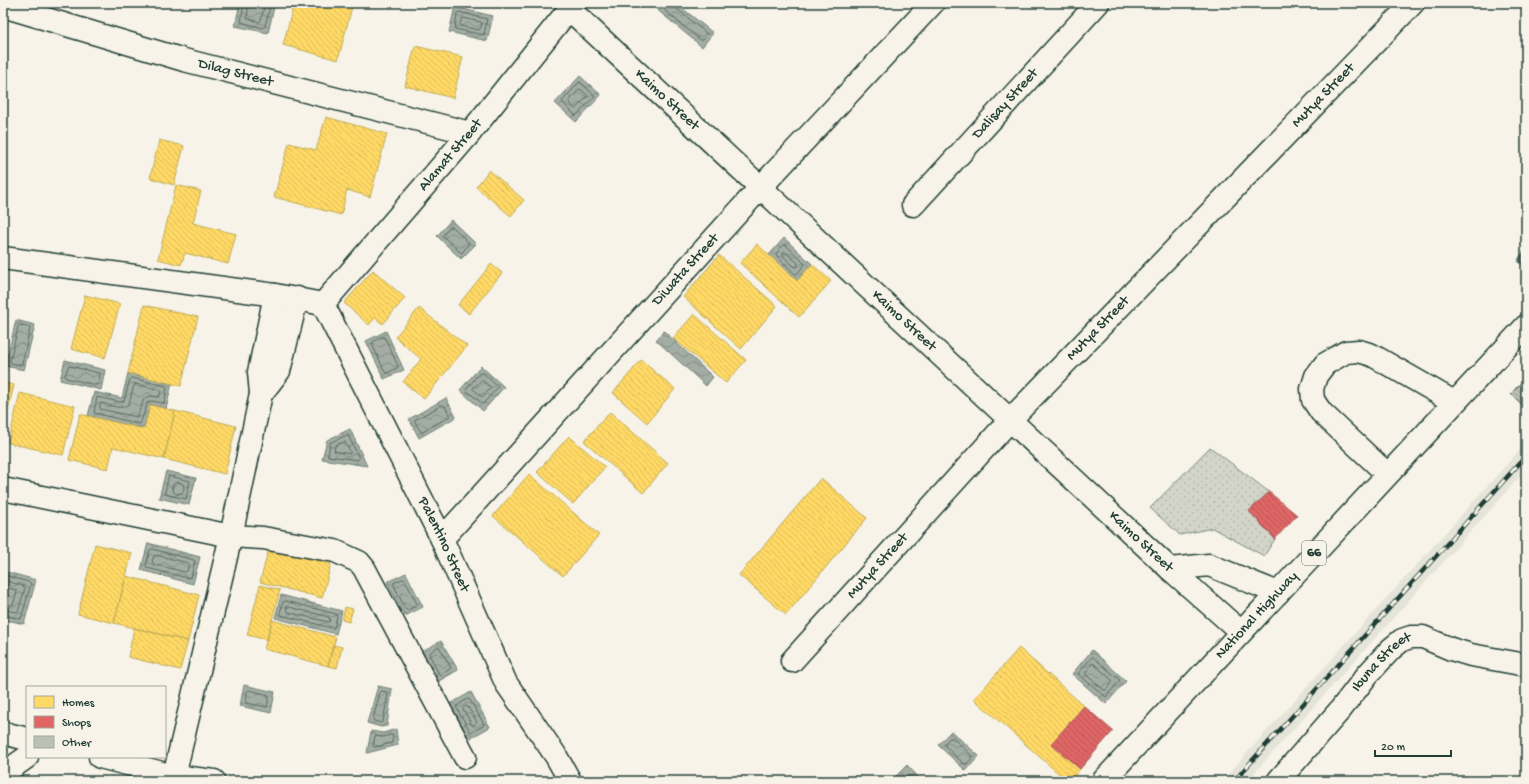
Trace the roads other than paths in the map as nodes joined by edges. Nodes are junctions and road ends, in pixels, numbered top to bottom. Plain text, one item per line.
1 (933, 3) edge
2 (1098, 3) edge
3 (1413, 3) edge
4 (3, 6) edge
5 (571, 6) edge
6 (470, 133) junction
7 (760, 188) junction
8 (913, 205) dead end
9 (3, 258) edge
10 (275, 295) junction
11 (297, 298) junction
12 (323, 304) junction
13 (1526, 326) edge
14 (261, 394) junction
15 (1454, 402) junction
16 (1010, 420) junction
17 (1387, 474) junction
18 (3, 489) edge
19 (231, 536) junction
20 (442, 539) junction
21 (1170, 569) junction
22 (1278, 593) junction
23 (1241, 632) junction
24 (792, 661) dead end
25 (1526, 666) edge
26 (3, 733) edge
27 (26, 739) edge
28 (465, 757) dead end
29 (26, 758) edge
30 (104, 758) edge
31 (3, 774) edge
32 (174, 776) junction
33 (214, 781) edge
34 (570, 781) edge
35 (1103, 781) edge
36 (1278, 781) edge

1 - 7 street, Diwata Street
2 - 8 street, Dalisay Street
3 - 16 street, Mutya Street
4 - 6 street, Dilag Street
5 - 6 street, Alamat Street
5 - 7 street, Kaimo Street
6 - 12 street, Alamat Street
7 - 16 street, Kaimo Street
7 - 20 street, Diwata Street
9 - 10 street
10 - 11 street
10 - 14 street
11 - 12 street
11 - 14 street
12 - 20 street, Palentino Street
13 - 15 street, National Highway / 66
14 - 19 street
15 - 17 street, National Highway / 66
15 - 17 street
16 - 21 street, Kaimo Street
16 - 24 street, Mutya Street
17 - 22 street, National Highway / 66
18 - 19 street
19 - 28 street
19 - 32 street
20 - 34 street, Palentino Street
21 - 22 street
21 - 23 street, Kaimo Street
22 - 23 street, National Highway / 66
23 - 35 street, National Highway / 66
25 - 36 street, Ibuna Street
26 - 27 street
29 - 31 street
30 - 32 street
32 - 33 street

